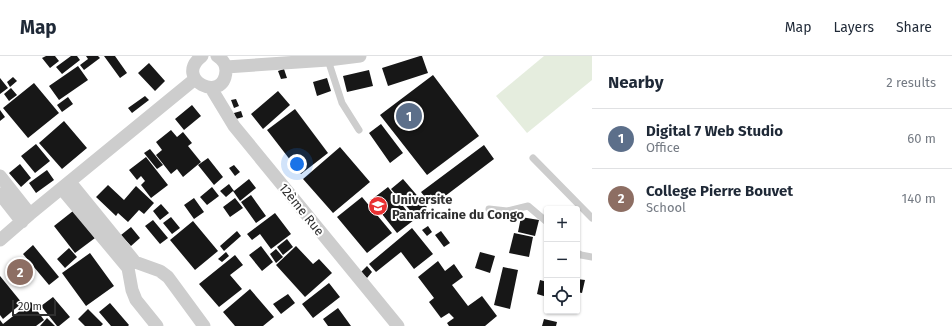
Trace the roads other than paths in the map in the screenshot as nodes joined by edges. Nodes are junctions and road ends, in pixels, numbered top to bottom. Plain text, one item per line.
1 (217, 56) edge
2 (360, 56) edge
3 (197, 58) edge
4 (328, 60) junction
5 (226, 67) junction
6 (195, 79) junction
7 (211, 88) junction
8 (359, 130) dead end
9 (533, 158) dead end
10 (0, 176) edge
11 (66, 186) junction
12 (0, 194) edge
13 (489, 209) dead end
14 (26, 218) junction
15 (592, 218) edge
16 (544, 219) edge
17 (0, 240) edge
18 (580, 254) edge
19 (592, 256) edge
20 (131, 265) junction
21 (157, 326) edge
22 (204, 326) edge
23 (398, 326) edge

1 - 5 street
2 - 4 street
3 - 6 street
4 - 5 street
4 - 8 lane
5 - 7 street
6 - 7 street
6 - 11 street
7 - 23 street, 12ème Rue
9 - 15 lane
10 - 14 street
11 - 14 street
11 - 20 street
12 - 14 street
13 - 16 lane
14 - 17 street
18 - 19 lane
20 - 21 street
20 - 22 street

